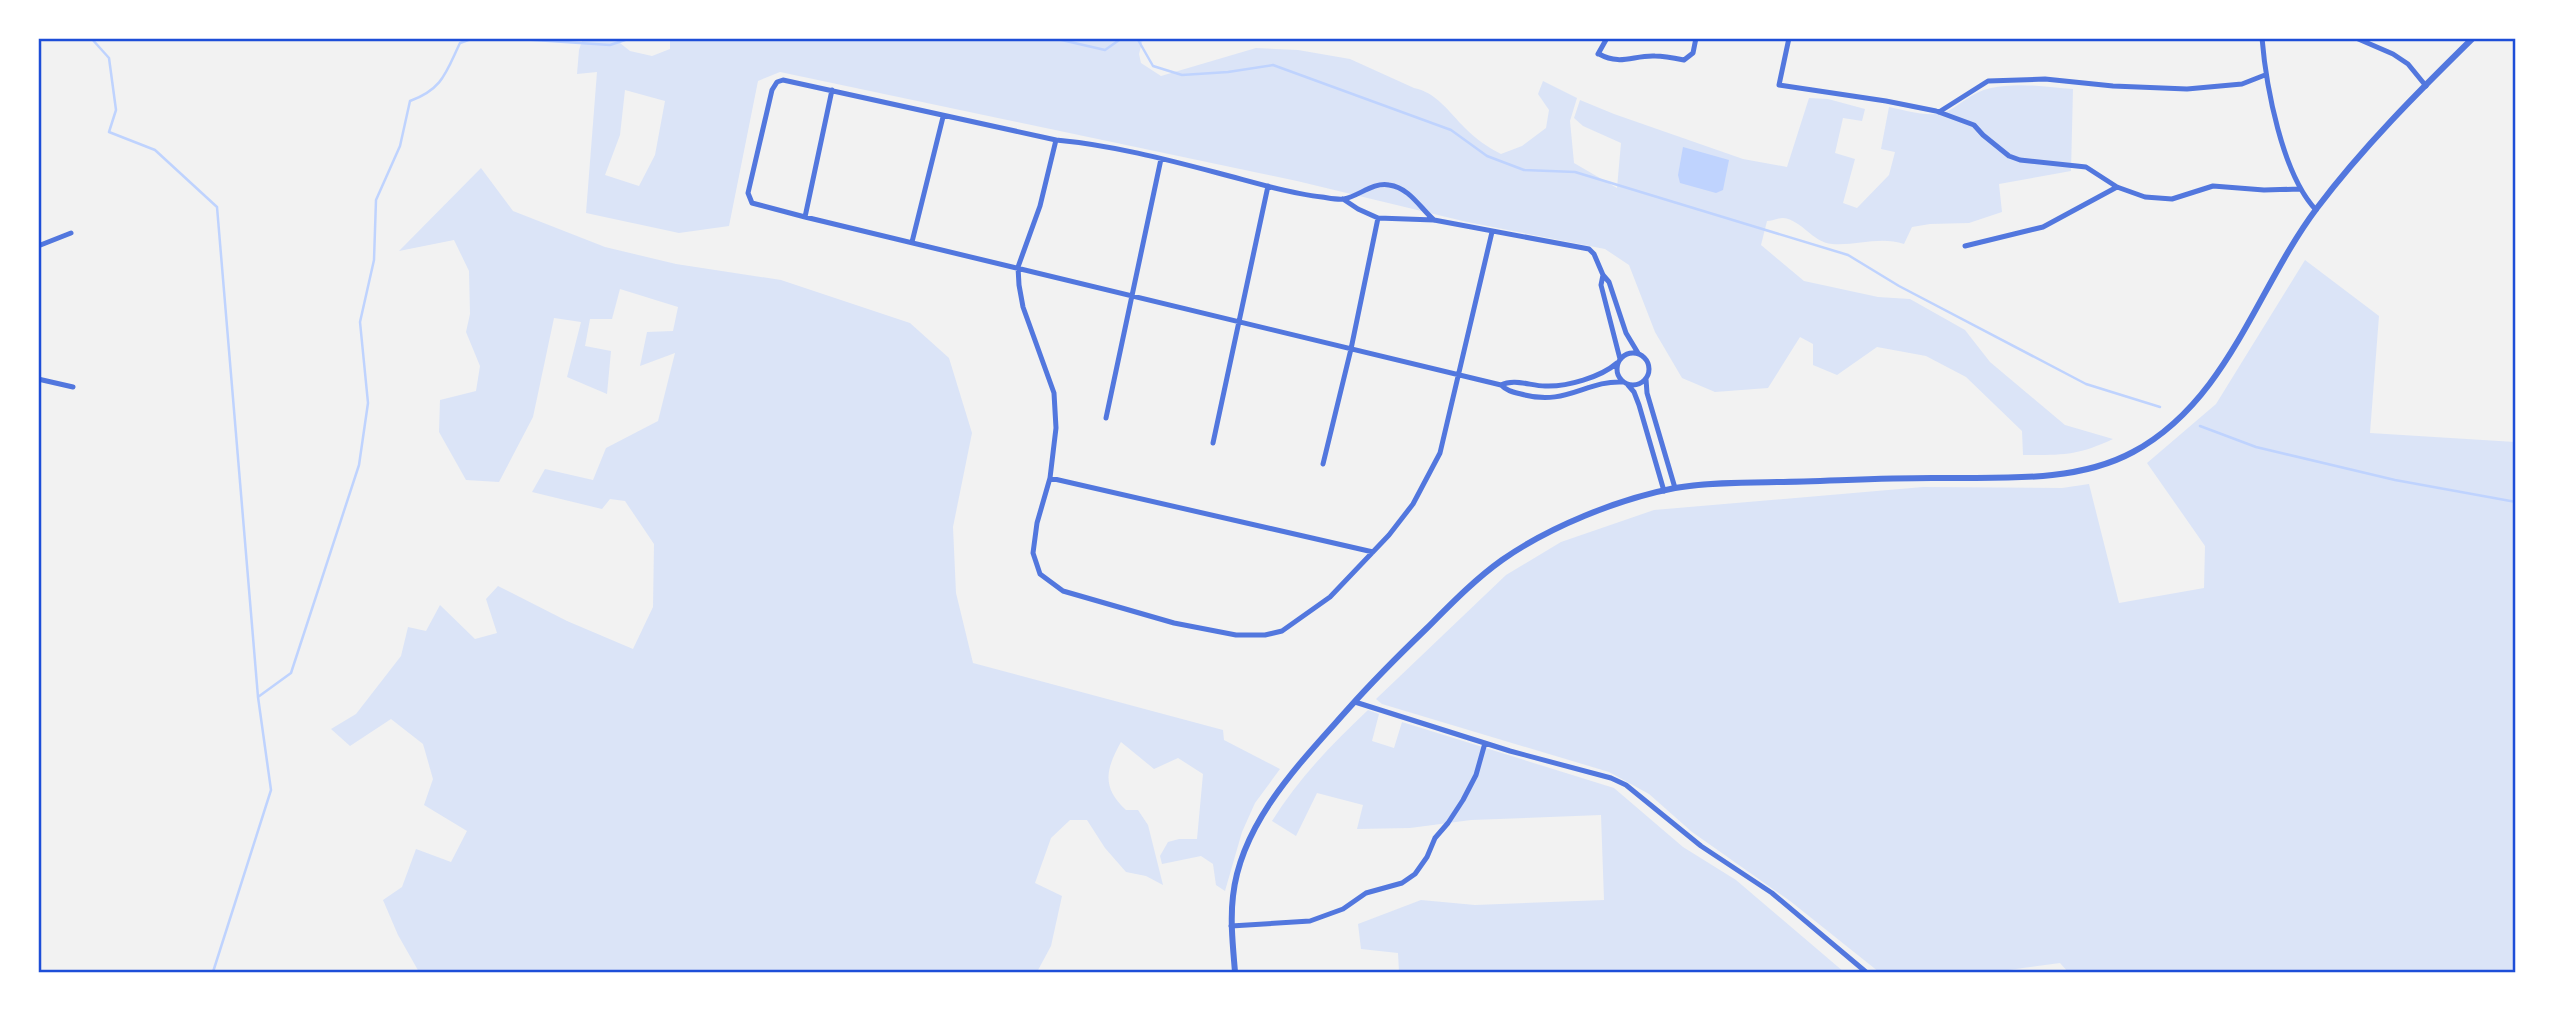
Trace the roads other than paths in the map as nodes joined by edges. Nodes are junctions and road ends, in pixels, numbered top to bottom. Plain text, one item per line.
1 (1607, 38) edge
2 (1696, 38) edge
3 (1789, 38) edge
4 (2262, 38) edge
5 (2356, 38) edge
6 (2473, 38) edge
7 (2265, 75) junction
8 (2426, 86) junction
9 (832, 90) junction
10 (1939, 112) junction
11 (943, 117) junction
12 (1056, 140) junction
13 (1161, 159) junction
14 (1268, 186) junction
15 (2117, 187) junction
16 (2300, 189) junction
17 (1343, 199) junction
18 (2316, 209) junction
19 (805, 218) junction
20 (1378, 218) junction
21 (1434, 220) junction
22 (1492, 232) junction
23 (71, 233) dead end
24 (912, 242) junction
25 (38, 246) edge
26 (1965, 246) dead end
27 (1018, 267) junction
28 (1603, 275) junction
29 (1133, 296) junction
30 (1238, 322) junction
31 (1351, 349) junction
32 (1638, 353) junction
33 (1618, 361) junction
34 (1457, 374) junction
35 (38, 379) edge
36 (1646, 379) junction
37 (1570, 383) junction
38 (1625, 384) junction
39 (1502, 385) junction
40 (73, 387) dead end
41 (1574, 394) junction
42 (1106, 418) dead end
43 (1213, 443) dead end
44 (1322, 464) dead end
45 (1050, 478) junction
46 (1675, 488) junction
47 (1664, 491) junction
48 (1373, 552) junction
49 (1355, 702) junction
50 (1485, 743) junction
51 (1231, 926) junction
52 (1235, 972) edge
53 (1866, 972) edge

1 - 2 street
3 - 10 street
4 - 7 street
5 - 8 street
6 - 8 street
7 - 10 street
7 - 16 street
8 - 18 street
9 - 11 street
9 - 19 street
9 - 19 street
10 - 15 street
11 - 12 street
11 - 24 street
12 - 13 street
12 - 27 street
13 - 14 street
13 - 29 street
14 - 17 street
14 - 30 street
15 - 16 street
15 - 26 street
16 - 18 street
17 - 20 street
17 - 21 street
18 - 46 street
19 - 24 street
20 - 21 street
20 - 31 street
21 - 22 street
22 - 28 street
22 - 34 street
23 - 25 street
24 - 27 street
27 - 29 street
27 - 45 street
28 - 32 street
28 - 33 street
29 - 30 street
29 - 42 street
30 - 31 street
30 - 43 street
31 - 34 street
31 - 44 street
32 - 33 street
32 - 36 street
33 - 37 street
33 - 38 street
34 - 39 street
34 - 48 street
35 - 40 street
36 - 38 street
36 - 46 street
37 - 39 street
37 - 41 street
38 - 41 street
38 - 47 street
39 - 41 street
45 - 48 street
45 - 48 street
46 - 47 street
47 - 49 street
49 - 50 street
49 - 51 street
50 - 51 street
50 - 53 street
51 - 52 street

